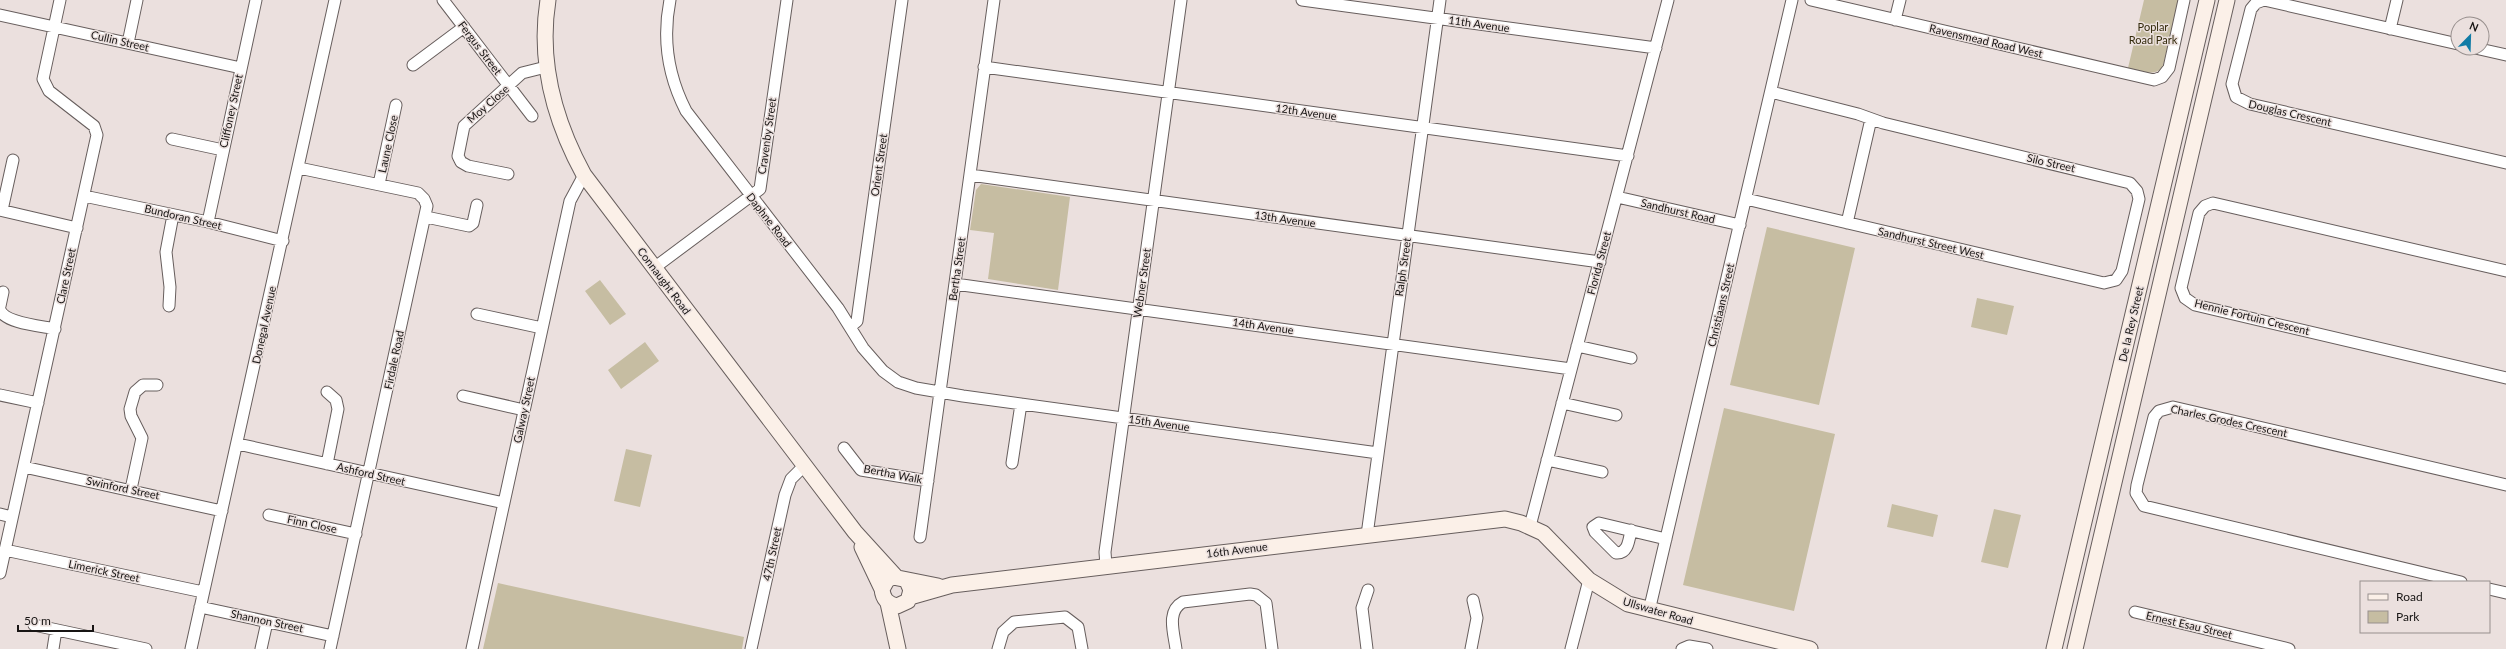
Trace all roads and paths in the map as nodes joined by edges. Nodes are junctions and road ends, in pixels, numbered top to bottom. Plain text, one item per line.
1 (60, 0) edge
2 (137, 0) edge
3 (256, 0) edge
4 (334, 0) edge
5 (443, 0) edge
6 (548, 0) edge
7 (670, 0) edge
8 (786, 0) edge
9 (902, 0) edge
10 (994, 0) edge
11 (1181, 0) edge
12 (1302, 0) edge
13 (1440, 0) edge
14 (1668, 0) edge
15 (1792, 0) edge
16 (1811, 0) edge
17 (1900, 0) edge
18 (2184, 0) edge
19 (2207, 0) edge
20 (2227, 0) edge
21 (2397, 0) edge
22 (0, 15) edge
23 (1438, 18) junction
24 (1895, 20) junction
25 (54, 27) junction
26 (464, 27) junction
27 (2390, 29) junction
28 (2450, 42) edge
29 (128, 43) junction
30 (1656, 48) junction
31 (2490, 51) edge
32 (2506, 55) edge
33 (413, 66) dead end
34 (546, 67) junction
35 (984, 67) junction
36 (241, 68) junction
37 (509, 86) junction
38 (1771, 92) junction
39 (1169, 93) junction
40 (396, 105) dead end
41 (532, 116) dead end
42 (1871, 119) junction
43 (1422, 128) junction
44 (172, 139) dead end
45 (223, 150) junction
46 (1628, 156) junction
47 (13, 160) dead end
48 (2506, 163) edge
49 (299, 168) junction
50 (508, 174) dead end
51 (584, 175) junction
52 (970, 175) junction
53 (379, 184) junction
54 (84, 196) junction
55 (751, 196) junction
56 (1617, 197) junction
57 (1154, 200) junction
58 (1746, 200) junction
59 (477, 205) dead end
60 (1, 210) edge
61 (173, 215) junction
62 (426, 217) junction
63 (208, 222) junction
64 (1847, 223) junction
65 (1740, 225) junction
66 (77, 228) junction
67 (1408, 236) junction
68 (283, 241) junction
69 (1600, 262) junction
70 (654, 268) junction
71 (2506, 271) edge
72 (2116, 280) joint
73 (955, 284) junction
74 (3, 292) dead end
75 (0, 306) edge
76 (169, 306) dead end
77 (1139, 309) junction
78 (0, 310) edge
79 (478, 314) dead end
80 (850, 327) junction
81 (542, 328) junction
82 (54, 329) junction
83 (1393, 343) junction
84 (1577, 346) junction
85 (1631, 358) dead end
86 (1571, 369) junction
87 (2506, 378) edge
88 (157, 385) dead end
89 (328, 392) dead end
90 (940, 392) junction
91 (0, 395) edge
92 (464, 396) dead end
93 (38, 403) junction
94 (1562, 403) junction
95 (1021, 404) junction
96 (524, 410) junction
97 (1616, 415) dead end
98 (1124, 418) junction
99 (238, 444) junction
100 (844, 448) dead end
101 (1378, 452) junction
102 (1547, 460) junction
103 (1012, 463) dead end
104 (327, 464) junction
105 (24, 466) junction
106 (804, 466) junction
107 (1602, 472) dead end
108 (369, 475) junction
109 (928, 480) junction
110 (2506, 485) edge
111 (131, 489) junction
112 (504, 503) junction
113 (222, 510) junction
114 (0, 514) edge
115 (269, 515) dead end
116 (12, 517) junction
117 (1530, 526) junction
118 (1631, 530) dead end
119 (855, 532) junction
120 (356, 534) junction
121 (1367, 535) junction
122 (920, 537) dead end
123 (1666, 539) junction
124 (5, 550) junction
125 (1106, 566) junction
126 (0, 573) edge
127 (902, 579) junction
128 (1589, 580) junction
129 (2457, 581) edge
130 (943, 586) junction
131 (2490, 589) edge
132 (1368, 590) dead end
133 (203, 592) junction
134 (2506, 593) edge
135 (885, 596) junction
136 (908, 600) junction
137 (1473, 600) dead end
138 (200, 607) junction
139 (1649, 611) junction
140 (2135, 612) dead end
141 (267, 622) junction
142 (34, 624) dead end
143 (56, 630) junction
144 (333, 636) junction
145 (117, 646) edge
146 (53, 649) edge
147 (146, 649) edge
148 (191, 649) edge
149 (261, 649) edge
150 (330, 649) edge
151 (472, 649) edge
152 (751, 649) edge
153 (899, 649) edge
154 (998, 649) edge
155 (1082, 649) edge
156 (1176, 649) edge
157 (1272, 649) edge
158 (1367, 649) edge
159 (1471, 649) edge
160 (1571, 649) edge
161 (1682, 649) edge
162 (1707, 649) edge
163 (1810, 649) edge
164 (2054, 649) edge
165 (2075, 649) edge
166 (2289, 649) edge

1 - 25 street, Clare Street
2 - 29 street
3 - 36 street, Cliffoney Street
4 - 49 street, Donegal Avenue
5 - 26 street, Fergus Street
6 - 34 street, Connaught Road
7 - 55 street, Daphne Road
8 - 55 street, Cravenby Street
9 - 80 street, Orient Street
10 - 35 street, Bertha Street
11 - 39 street, Webner Street
12 - 23 street, 11th Avenue
13 - 23 street, Ralph Street
14 - 30 street, Florida Street
15 - 38 street, Christiaans Street
16 - 24 street, Ravensmead Road West
17 - 24 street
18 - 24 street, Ravensmead Road West
19 - 164 street, De la Rey Street
20 - 165 street, De la Rey Street
21 - 27 street
22 - 25 street, Cullin Street
23 - 30 street, 11th Avenue
23 - 43 street, Ralph Street
25 - 29 street, Cullin Street
25 - 54 street, Clare Street
26 - 33 street
26 - 37 street, Fergus Street
27 - 28 street, Douglas Crescent
27 - 48 street, Douglas Crescent
29 - 36 street, Cullin Street
30 - 46 street, Florida Street
31 - 32 street
34 - 37 street, Moy Close
34 - 51 street, Connaught Road
35 - 39 street, 12th Avenue
35 - 52 street, Bertha Street
36 - 45 street, Cliffoney Street
37 - 41 street, Fergus Street
37 - 50 street, Moy Close
38 - 42 street, Silo Street
38 - 58 street, Christiaans Street
39 - 43 street, 12th Avenue
39 - 57 street, Webner Street
40 - 53 street, Laune Close
42 - 64 street
42 - 72 street, Silo Street
43 - 46 street, 12th Avenue
43 - 67 street, Ralph Street
44 - 45 street
45 - 63 street, Cliffoney Street
46 - 56 street, Florida Street
47 - 60 street
49 - 53 street, Firdale Road
49 - 68 street, Donegal Avenue
51 - 70 street, Connaught Road
51 - 81 street, Galway Street
52 - 57 street, 13th Avenue
52 - 73 street, Bertha Street
53 - 62 street, Firdale Road
54 - 61 street, Bundoran Street
54 - 66 street, Clare Street
55 - 70 street, Cravenby Street
55 - 80 street, Daphne Road
56 - 65 street, Sandhurst Road
56 - 69 street, Florida Street
57 - 67 street, 13th Avenue
57 - 77 street, Webner Street
58 - 64 street, Sandhurst Street West
58 - 65 street, Christiaans Street
59 - 62 street
60 - 66 street
61 - 63 street, Bundoran Street
61 - 76 street
62 - 108 street, Firdale Road
63 - 68 street, Bundoran Street
64 - 72 street, Sandhurst Street West
65 - 123 street, Christiaans Street
66 - 82 street, Clare Street
67 - 69 street, 13th Avenue
67 - 83 street, Ralph Street
68 - 99 street, Donegal Avenue
69 - 84 street, Florida Street
70 - 106 street, Connaught Road
71 - 87 street, Hennie Fortuin Crescent
73 - 77 street, 14th Avenue
73 - 90 street, Bertha Street
74 - 75 street
77 - 83 street, 14th Avenue
77 - 98 street, Webner Street
78 - 82 street
79 - 81 street
80 - 90 street, Daphne Road
81 - 96 street, Galway Street
82 - 93 street, Clare Street
83 - 86 street, 14th Avenue
83 - 101 street, Ralph Street
84 - 85 street
84 - 86 street, Florida Street
86 - 94 street, Florida Street
88 - 111 street
89 - 104 street
90 - 95 street, 15th Avenue
90 - 109 street, Bertha Street
91 - 93 street
92 - 96 street
93 - 105 street, Clare Street
94 - 97 street
94 - 102 street, Florida Street
95 - 98 street, 15th Avenue
95 - 103 street
96 - 112 street, Galway Street
98 - 101 street, 15th Avenue
98 - 125 street, Webner Street
99 - 104 street, Ashford Street
99 - 113 street, Donegal Avenue
100 - 109 street, Bertha Walk
101 - 121 street, Ralph Street
102 - 107 street
102 - 117 street, Florida Street
104 - 108 street, Ashford Street
105 - 111 street, Swinford Street
105 - 116 street, Clare Street
106 - 119 street, Connaught Road
106 - 152 street, 47th Street
108 - 112 street, Ashford Street
108 - 120 street, Firdale Road
109 - 122 street, Bertha Street
110 - 129 street, Charles Grodes Crescent
111 - 113 street, Swinford Street
112 - 151 street, Galway Street
113 - 133 street, Donegal Avenue
114 - 116 street
115 - 120 street, Finn Close
116 - 124 street, Clare Street
117 - 121 street, 16th Avenue
117 - 128 street, Ullswater Road
118 - 123 street
119 - 127 street, Connaught Road
119 - 135 street, Connaught Road
120 - 144 street, Firdale Road
121 - 125 street, 16th Avenue
123 - 139 street, Christiaans Street
124 - 126 street, Clare Street
124 - 133 street, Limerick Street
125 - 130 street, 16th Avenue
127 - 130 street, 16th Avenue
127 - 135 street
127 - 136 street
128 - 139 street, Ullswater Road
128 - 160 street
130 - 136 street, 16th Avenue
131 - 134 street
132 - 158 street
133 - 138 street, Donegal Avenue
135 - 136 street
135 - 153 street, Connaught Road
136 - 153 street, Connaught Road
137 - 159 street
138 - 141 street, Shannon Street
138 - 148 street, Donegal Avenue
139 - 163 street, Ullswater Road
140 - 166 street, Ernest Esau Street
141 - 144 street, Shannon Street
141 - 149 street
142 - 143 street
143 - 145 street
143 - 146 street
144 - 150 street, Firdale Road
145 - 147 street
154 - 155 street
156 - 157 street
161 - 162 street

